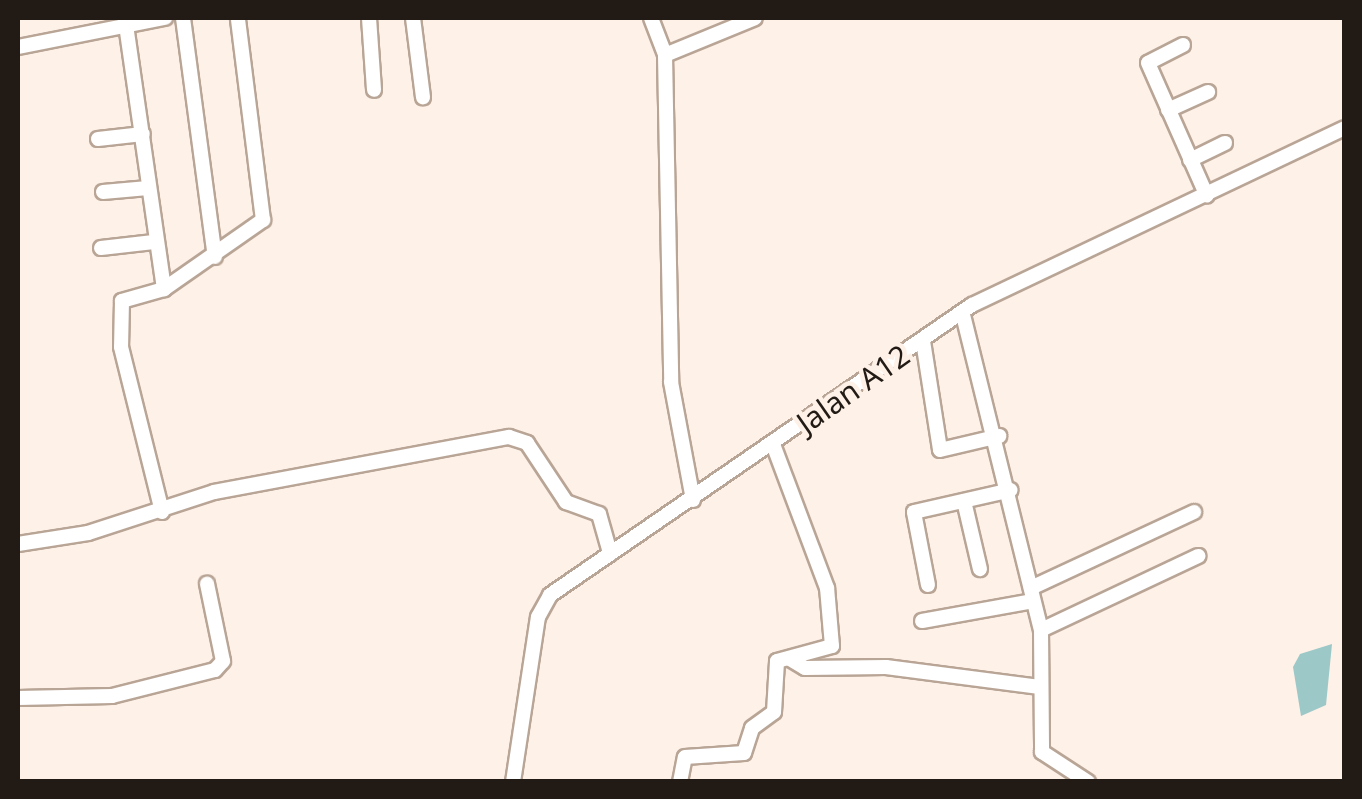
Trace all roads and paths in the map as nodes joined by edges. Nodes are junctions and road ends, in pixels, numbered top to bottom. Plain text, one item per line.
1 (165, 18) edge
2 (183, 18) edge
3 (238, 18) edge
4 (369, 18) edge
5 (413, 18) edge
6 (651, 18) edge
7 (754, 18) edge
8 (124, 21) edge
9 (1183, 45) dead end
10 (18, 47) edge
11 (665, 54) junction
12 (374, 90) dead end
13 (1208, 92) dead end
14 (423, 97) dead end
15 (1168, 110) junction
16 (1344, 128) edge
17 (143, 134) junction
18 (98, 138) dead end
19 (1225, 143) dead end
20 (1190, 160) junction
21 (148, 188) junction
22 (103, 192) dead end
23 (1207, 196) junction
24 (154, 242) junction
25 (101, 248) dead end
26 (216, 257) junction
27 (164, 289) junction
28 (963, 315) junction
29 (923, 341) junction
30 (999, 436) junction
31 (773, 444) junction
32 (1010, 490) junction
33 (693, 500) junction
34 (964, 501) junction
35 (162, 512) junction
36 (1194, 512) dead end
37 (18, 544) edge
38 (610, 553) junction
39 (1198, 556) dead end
40 (980, 568) dead end
41 (207, 584) dead end
42 (928, 585) dead end
43 (1032, 594) junction
44 (922, 621) dead end
45 (1041, 630) junction
46 (790, 659) junction
47 (1040, 688) junction
48 (18, 698) edge
49 (513, 782) edge
50 (680, 782) edge
51 (1088, 782) edge

1 - 8 street
2 - 26 street
3 - 26 street
4 - 12 street
5 - 14 street
6 - 11 street
7 - 11 street
8 - 10 street
8 - 17 street
9 - 15 street
11 - 33 street
13 - 15 street
15 - 20 street
16 - 23 street, Jalan A12
17 - 18 street
17 - 21 street
19 - 20 street
20 - 23 street
21 - 22 street
21 - 24 street
23 - 28 street, Jalan A12
24 - 25 street
24 - 27 street
26 - 27 street
27 - 35 street
28 - 29 street, Jalan A12
28 - 30 street
29 - 30 street
29 - 31 street, Jalan A12
30 - 32 street
31 - 33 street, Jalan A12
31 - 46 street
32 - 34 street
32 - 43 street
33 - 38 street, Jalan A12
34 - 40 street
34 - 42 street
35 - 37 street
35 - 38 street
36 - 43 street
38 - 49 street, Jalan A12
39 - 45 street
41 - 48 street
43 - 44 street
43 - 45 street
45 - 47 street
46 - 47 street
46 - 50 street
47 - 51 street

